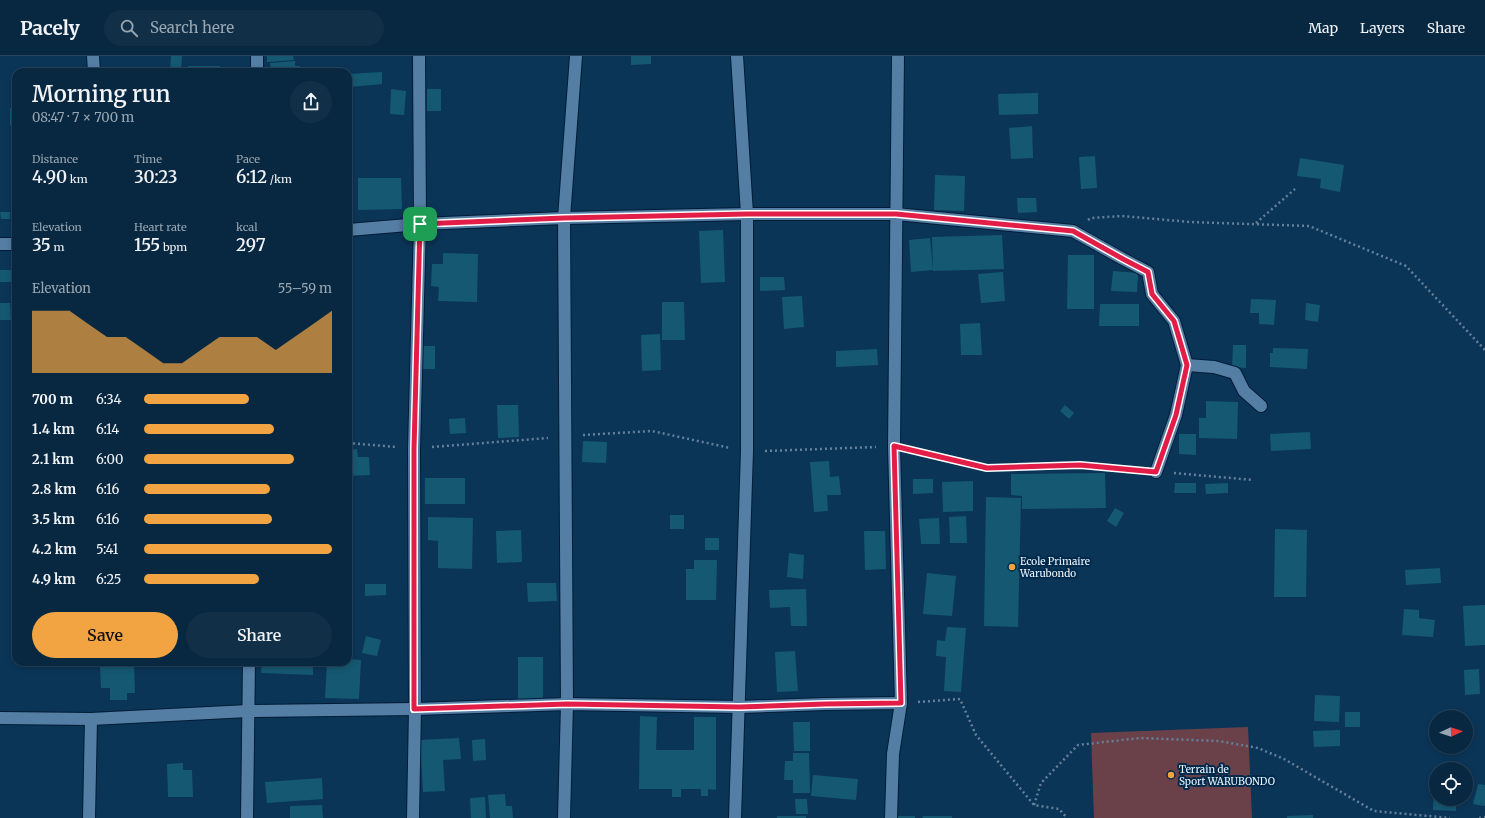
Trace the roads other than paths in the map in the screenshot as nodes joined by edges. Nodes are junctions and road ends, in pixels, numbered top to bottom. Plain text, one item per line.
1 (93, 56) edge
2 (257, 56) edge
3 (419, 56) edge
4 (576, 56) edge
5 (737, 56) edge
6 (898, 56) edge
7 (94, 68) edge
8 (257, 68) edge
9 (747, 214) junction
10 (896, 214) junction
11 (564, 218) junction
12 (420, 224) junction
13 (352, 230) edge
14 (0, 244) edge
15 (12, 244) edge
16 (1187, 365) junction
17 (1261, 406) dead end
18 (1156, 472) road end
19 (249, 666) edge
20 (901, 703) junction
21 (567, 704) junction
22 (739, 707) junction
23 (414, 709) junction
24 (248, 711) junction
25 (0, 718) edge
26 (91, 719) junction
27 (89, 818) edge
28 (247, 818) edge
29 (413, 818) edge
30 (564, 818) edge
31 (735, 818) edge
32 (891, 818) edge

1 - 7 street
2 - 8 street
3 - 12 street
4 - 11 street
5 - 9 street
6 - 10 street
9 - 10 street
9 - 11 street
9 - 22 street
10 - 16 street
10 - 20 street
11 - 12 street
11 - 21 street
12 - 13 street
12 - 23 street
14 - 15 street
16 - 17 street
16 - 18 street
19 - 24 street
20 - 22 street
20 - 32 street
21 - 22 street
21 - 23 street
21 - 30 street
22 - 31 street
23 - 24 street
23 - 29 street
24 - 26 street
24 - 28 street
25 - 26 street
26 - 27 street

